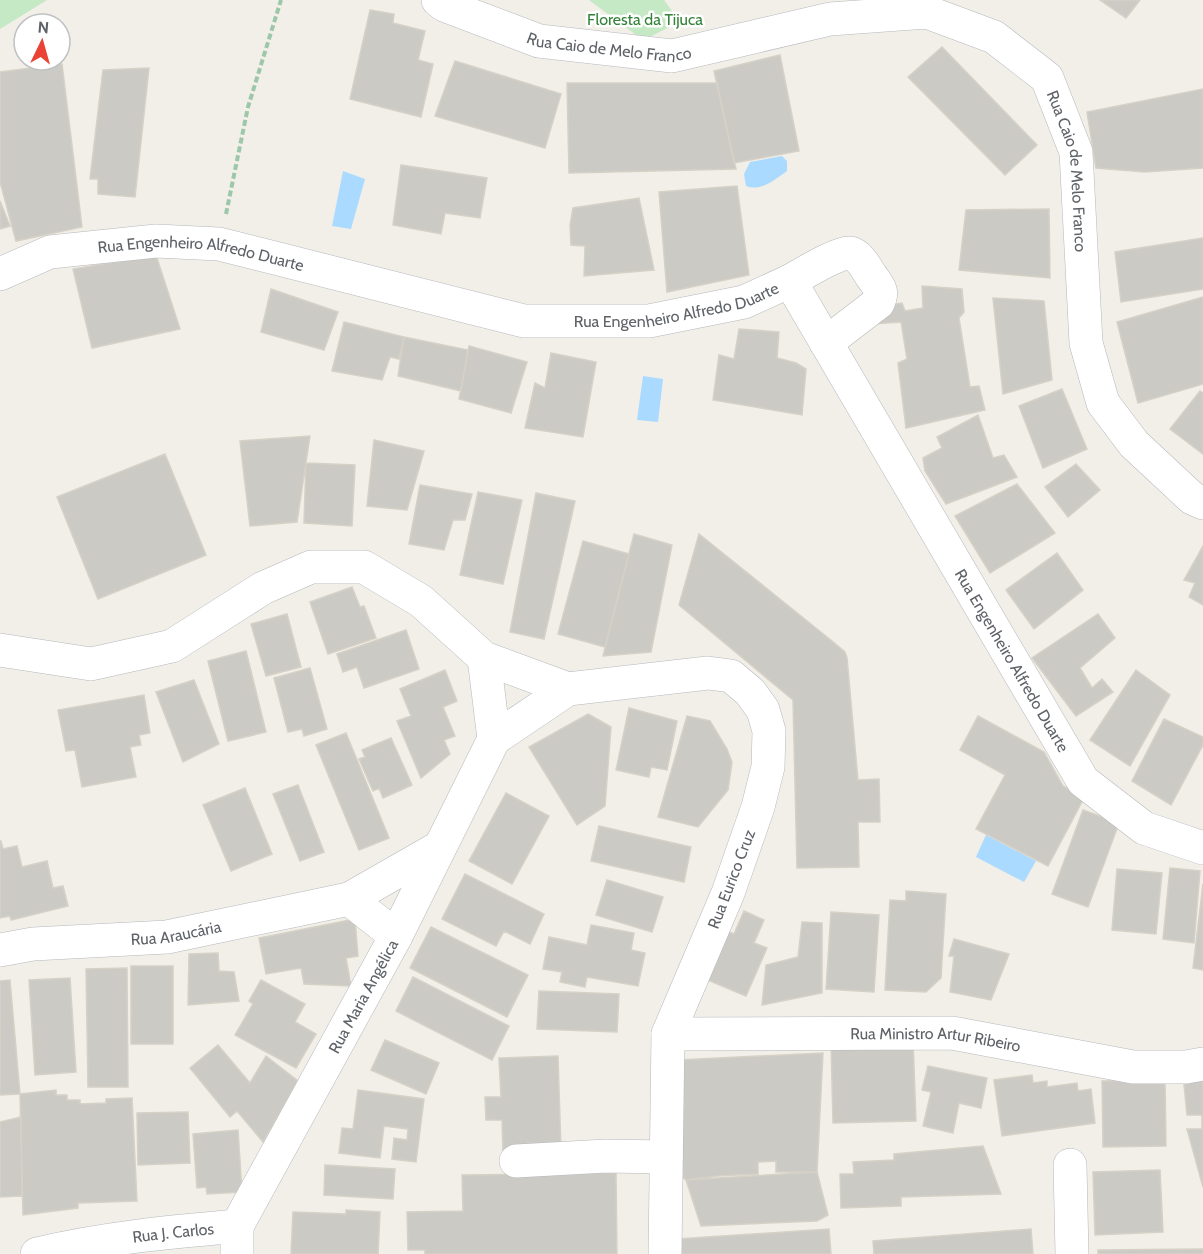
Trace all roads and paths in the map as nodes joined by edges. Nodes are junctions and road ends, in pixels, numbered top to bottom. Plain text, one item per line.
1 (281, 0) edge
2 (438, 0) edge
3 (219, 244) junction
4 (0, 274) edge
5 (790, 281) junction
6 (826, 343) junction
7 (1203, 503) edge
8 (0, 650) edge
9 (484, 658) junction
10 (568, 689) junction
11 (494, 739) junction
12 (440, 847) junction
13 (1203, 848) edge
14 (349, 899) junction
15 (396, 936) junction
16 (0, 950) edge
17 (668, 1034) junction
18 (1203, 1064) edge
19 (666, 1157) junction
20 (516, 1161) dead end
21 (1070, 1165) dead end
22 (237, 1240) edge
23 (37, 1254) edge
24 (665, 1254) edge
25 (1072, 1254) edge

1 - 3 path
2 - 7 street, Rua Caio de Melo Franco
3 - 4 street, Rua Engenheiro Alfredo Duarte
3 - 5 street, Rua Engenheiro Alfredo Duarte
5 - 6 street, Rua Engenheiro Alfredo Duarte
5 - 6 street
6 - 13 street, Rua Engenheiro Alfredo Duarte
8 - 9 street
9 - 10 street
9 - 11 street
10 - 11 street, Rua Maria Angélica
10 - 17 street, Rua Eurico Cruz
11 - 12 street, Rua Maria Angélica
12 - 14 street, Rua Araucária
12 - 15 street, Rua Maria Angélica
14 - 15 street
14 - 16 street, Rua Araucária
15 - 22 street, Rua Maria Angélica
17 - 18 street, Rua Ministro Artur Ribeiro
17 - 19 street, Rua Eurico Cruz
19 - 20 street
19 - 24 street, Rua Eurico Cruz
21 - 25 street
22 - 23 street, Rua J. Carlos

